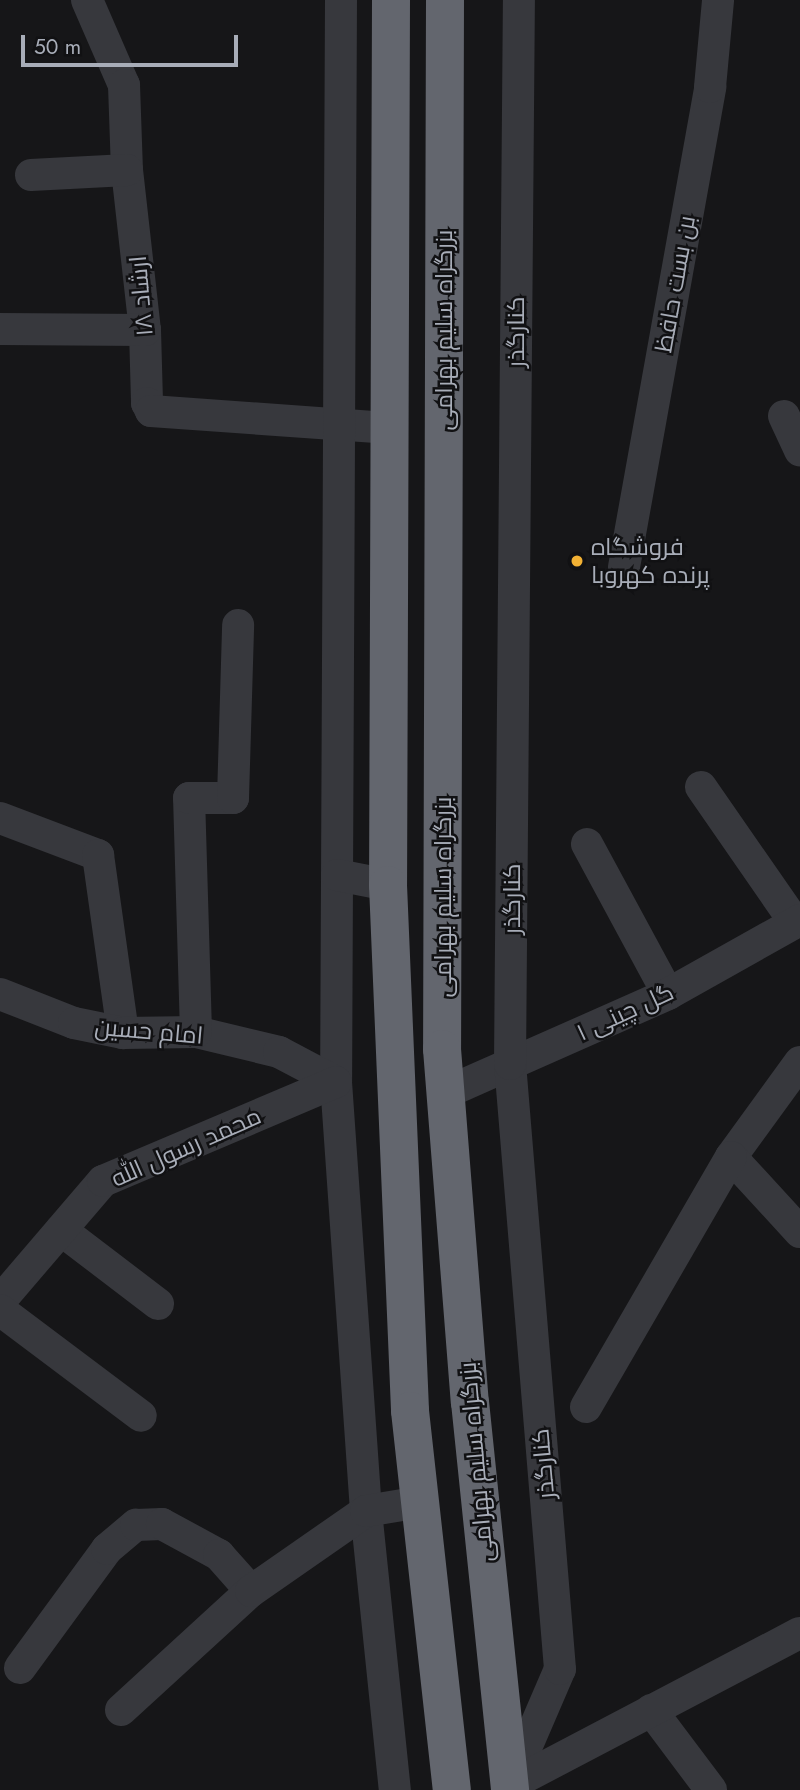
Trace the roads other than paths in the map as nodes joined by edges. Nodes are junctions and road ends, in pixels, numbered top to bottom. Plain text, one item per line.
1 (87, 0) edge
2 (341, 0) edge
3 (391, 0) edge
4 (444, 0) edge
5 (519, 0) edge
6 (718, 0) edge
7 (127, 170) junction
8 (31, 175) dead end
9 (0, 329) edge
10 (145, 331) junction
11 (784, 416) dead end
12 (339, 427) junction
13 (390, 428) junction
14 (800, 450) edge
15 (624, 567) dead end
16 (238, 625) dead end
17 (701, 787) dead end
18 (0, 818) edge
19 (587, 844) dead end
20 (337, 875) junction
21 (388, 885) junction
22 (797, 921) edge
23 (0, 994) edge
24 (668, 994) junction
25 (196, 1032) junction
26 (123, 1033) junction
27 (800, 1062) edge
28 (510, 1064) junction
29 (336, 1082) junction
30 (445, 1093) junction
31 (731, 1157) junction
32 (61, 1230) junction
33 (800, 1232) edge
34 (0, 1301) edge
35 (158, 1304) dead end
36 (0, 1310) edge
37 (586, 1407) dead end
38 (141, 1416) dead end
39 (420, 1502) junction
40 (366, 1511) junction
41 (251, 1591) junction
42 (800, 1633) edge
43 (20, 1668) dead end
44 (121, 1710) dead end
45 (651, 1710) junction
46 (510, 1787) edge
47 (395, 1790) edge
48 (452, 1790) edge
49 (711, 1790) edge

1 - 7 street, ارشاد ۱۸
2 - 12 street
3 - 13 highway, بزرگراه سلیم بهرامی
4 - 30 highway, بزرگراه سلیم بهرامی
5 - 28 street, کنارگذر
6 - 15 street, بن بست حافظ
7 - 8 street
7 - 10 street, ارشاد ۱۸
9 - 10 street
10 - 12 street, ارشاد ۱۸
11 - 14 street
12 - 13 street
12 - 20 street
13 - 21 highway, بزرگراه سلیم بهرامی
16 - 25 street
17 - 22 street
18 - 26 street
19 - 24 street
20 - 21 street
20 - 29 street
21 - 39 highway, بزرگراه سلیم بهرامی
22 - 24 street, گل چینی ۱
23 - 26 street, امام حسین
24 - 28 street, گل چینی ۱
25 - 26 street, امام حسین
25 - 29 street, امام حسین
27 - 31 street
28 - 30 street, گل چینی ۱
28 - 46 street, کنارگذر
29 - 32 street, محمد رسول الله
29 - 40 street
30 - 46 highway, بزرگراه سلیم بهرامی
31 - 33 street
31 - 37 street
32 - 34 street, محمد رسول الله
32 - 35 street
36 - 38 street
39 - 40 street
39 - 48 highway, بزرگراه سلیم بهرامی
40 - 41 street
40 - 47 street
41 - 43 street
41 - 44 street
42 - 45 street
45 - 46 street
45 - 49 street

